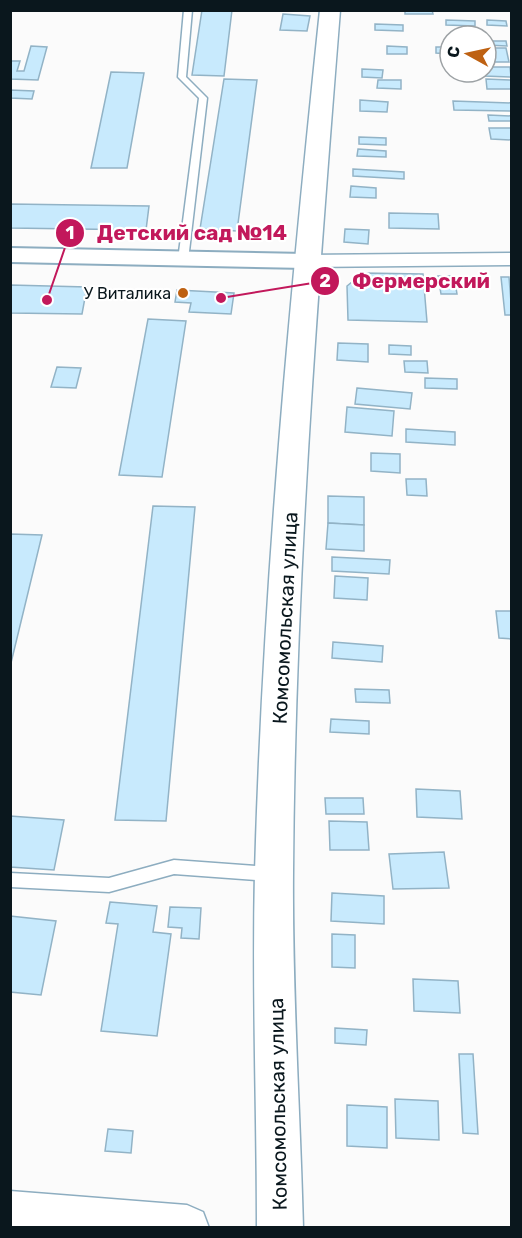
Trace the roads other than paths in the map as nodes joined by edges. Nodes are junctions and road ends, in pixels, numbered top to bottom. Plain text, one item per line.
1 (188, 10) edge
2 (330, 10) edge
3 (10, 255) edge
4 (512, 259) edge
5 (183, 260) junction
6 (306, 261) junction
7 (274, 874) junction
8 (10, 880) edge
9 (10, 1213) edge
10 (187, 1227) edge
11 (280, 1227) edge

1 - 5 lane
2 - 6 main road, Комсомольская улица
3 - 5 street
4 - 6 street
5 - 6 street
6 - 7 main road, Комсомольская улица
7 - 8 lane
7 - 11 main road, Комсомольская улица
9 - 10 main road

